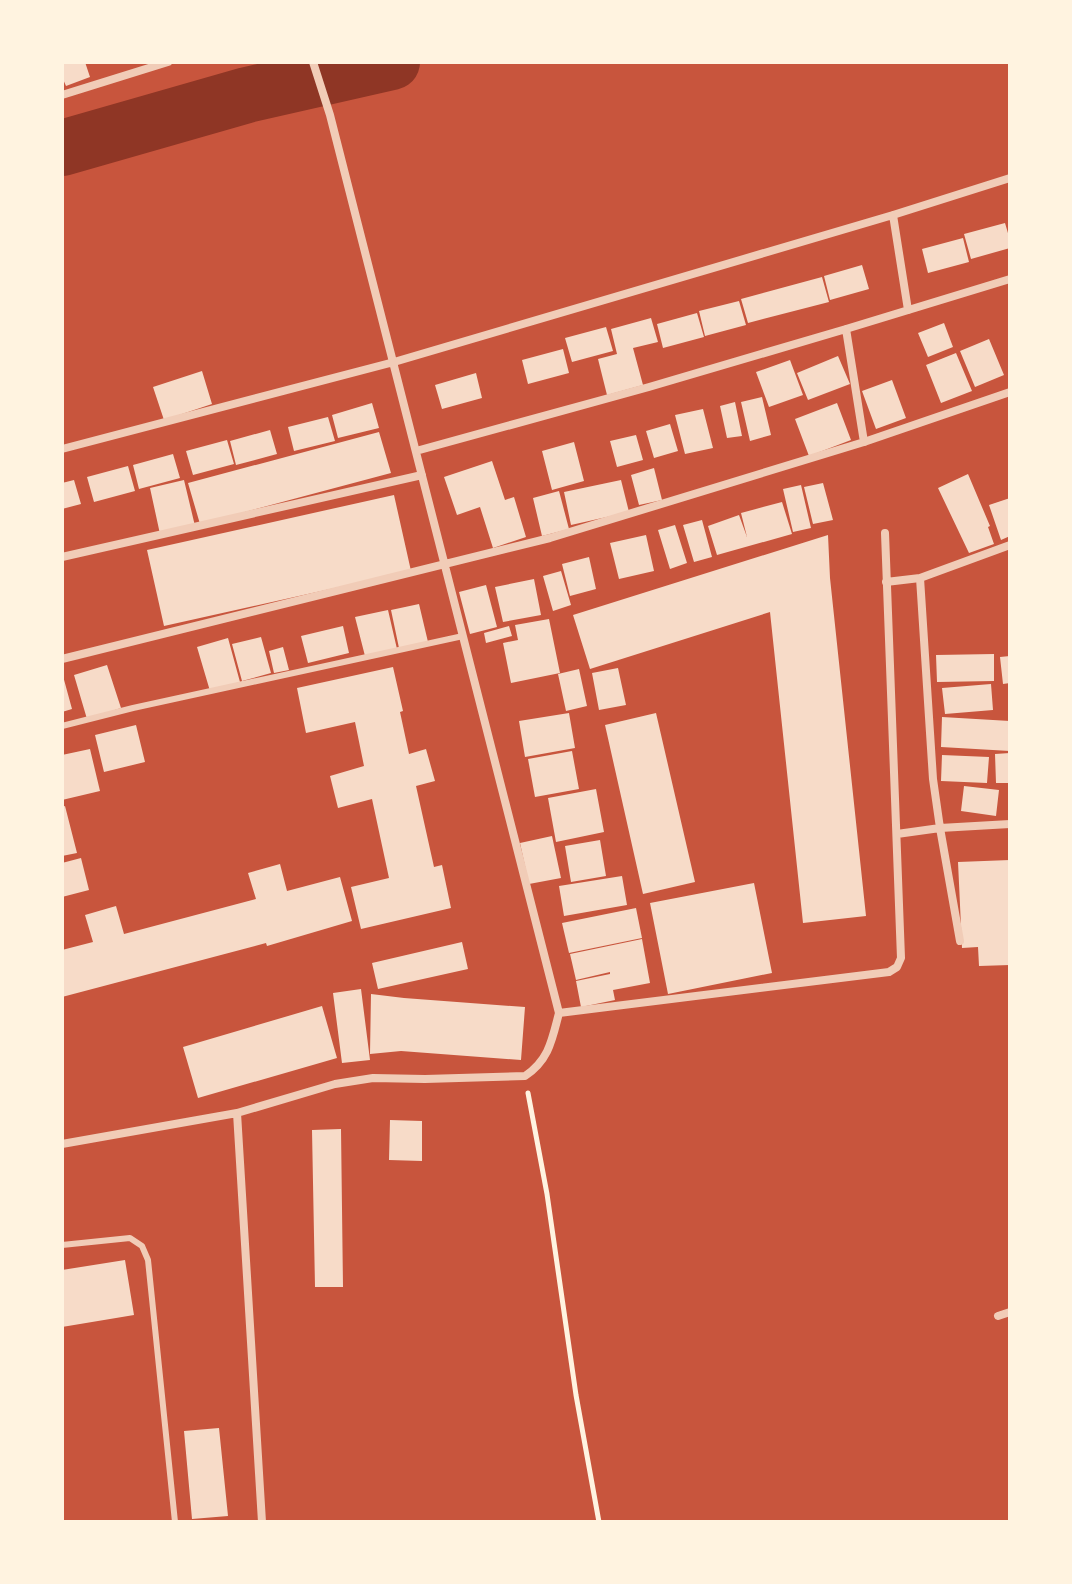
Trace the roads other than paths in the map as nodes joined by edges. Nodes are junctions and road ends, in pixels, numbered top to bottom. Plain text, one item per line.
1 (168, 62) edge
2 (313, 62) edge
3 (62, 95) edge
4 (1010, 178) edge
5 (893, 215) junction
6 (1010, 279) edge
7 (908, 310) junction
8 (846, 329) junction
9 (394, 362) junction
10 (1010, 392) edge
11 (864, 442) junction
12 (62, 449) edge
13 (416, 451) junction
14 (422, 475) junction
15 (885, 533) dead end
16 (1010, 545) edge
17 (62, 557) edge
18 (445, 565) junction
19 (920, 578) junction
20 (886, 582) junction
21 (463, 636) junction
22 (62, 659) edge
23 (62, 726) edge
24 (1010, 824) edge
25 (940, 828) junction
26 (897, 834) junction
27 (960, 941) dead end
28 (559, 1013) junction
29 (237, 1113) junction
30 (62, 1144) edge
31 (62, 1245) edge
32 (1010, 1312) edge
33 (998, 1316) dead end
34 (175, 1522) edge
35 (262, 1522) edge

1 - 3 street
2 - 9 street
4 - 5 street
5 - 7 street
5 - 9 street
6 - 7 street
7 - 8 street
8 - 11 street
8 - 13 street
9 - 12 street
9 - 13 street
10 - 11 street
11 - 18 street
13 - 14 street
14 - 17 street
14 - 18 street
15 - 20 street
16 - 19 street
18 - 21 street
18 - 22 street
19 - 20 street
19 - 25 street
20 - 26 street
21 - 23 lane
21 - 28 street
24 - 25 street
25 - 26 street
25 - 27 street
26 - 28 street
28 - 29 street
29 - 30 street
29 - 35 street
31 - 34 lane
32 - 33 street

